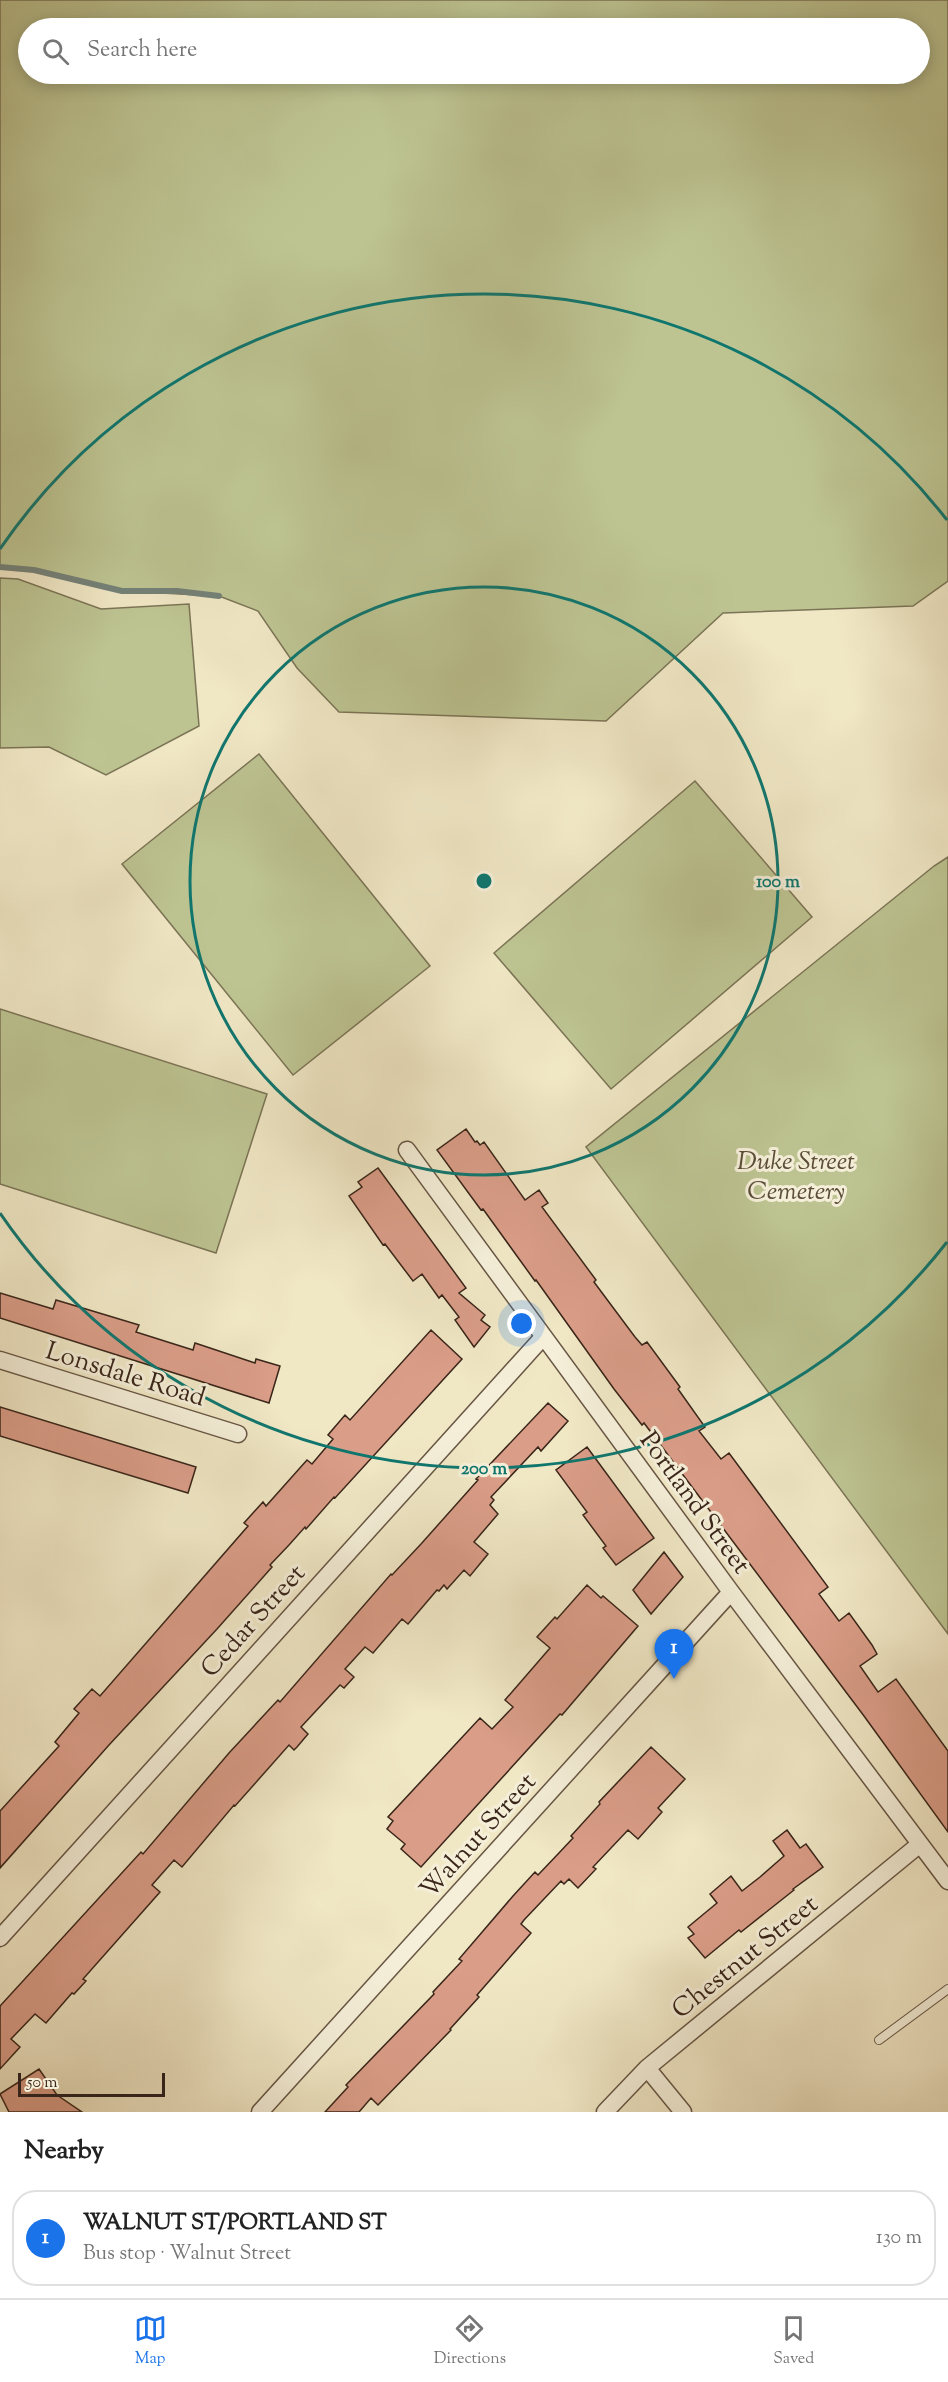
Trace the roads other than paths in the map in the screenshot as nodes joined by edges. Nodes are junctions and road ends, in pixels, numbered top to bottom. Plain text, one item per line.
1 (408, 1150) dead end
2 (543, 1337) junction
3 (0, 1360) edge
4 (238, 1434) dead end
5 (731, 1592) junction
6 (920, 1844) junction
7 (948, 1881) edge
8 (0, 1938) edge
9 (948, 1989) edge
10 (879, 2040) dead end
11 (647, 2068) junction
12 (260, 2112) edge
13 (605, 2112) edge
14 (683, 2112) edge

1 - 2 street, Portland Street
2 - 5 street, Portland Street
2 - 8 street, Cedar Street
3 - 4 street, Lonsdale Road
5 - 6 street, Portland Street
5 - 12 street, Walnut Street
6 - 7 street, Portland Street
6 - 11 street, Chestnut Street
9 - 10 lane
11 - 13 street, Chestnut Street
11 - 14 street

